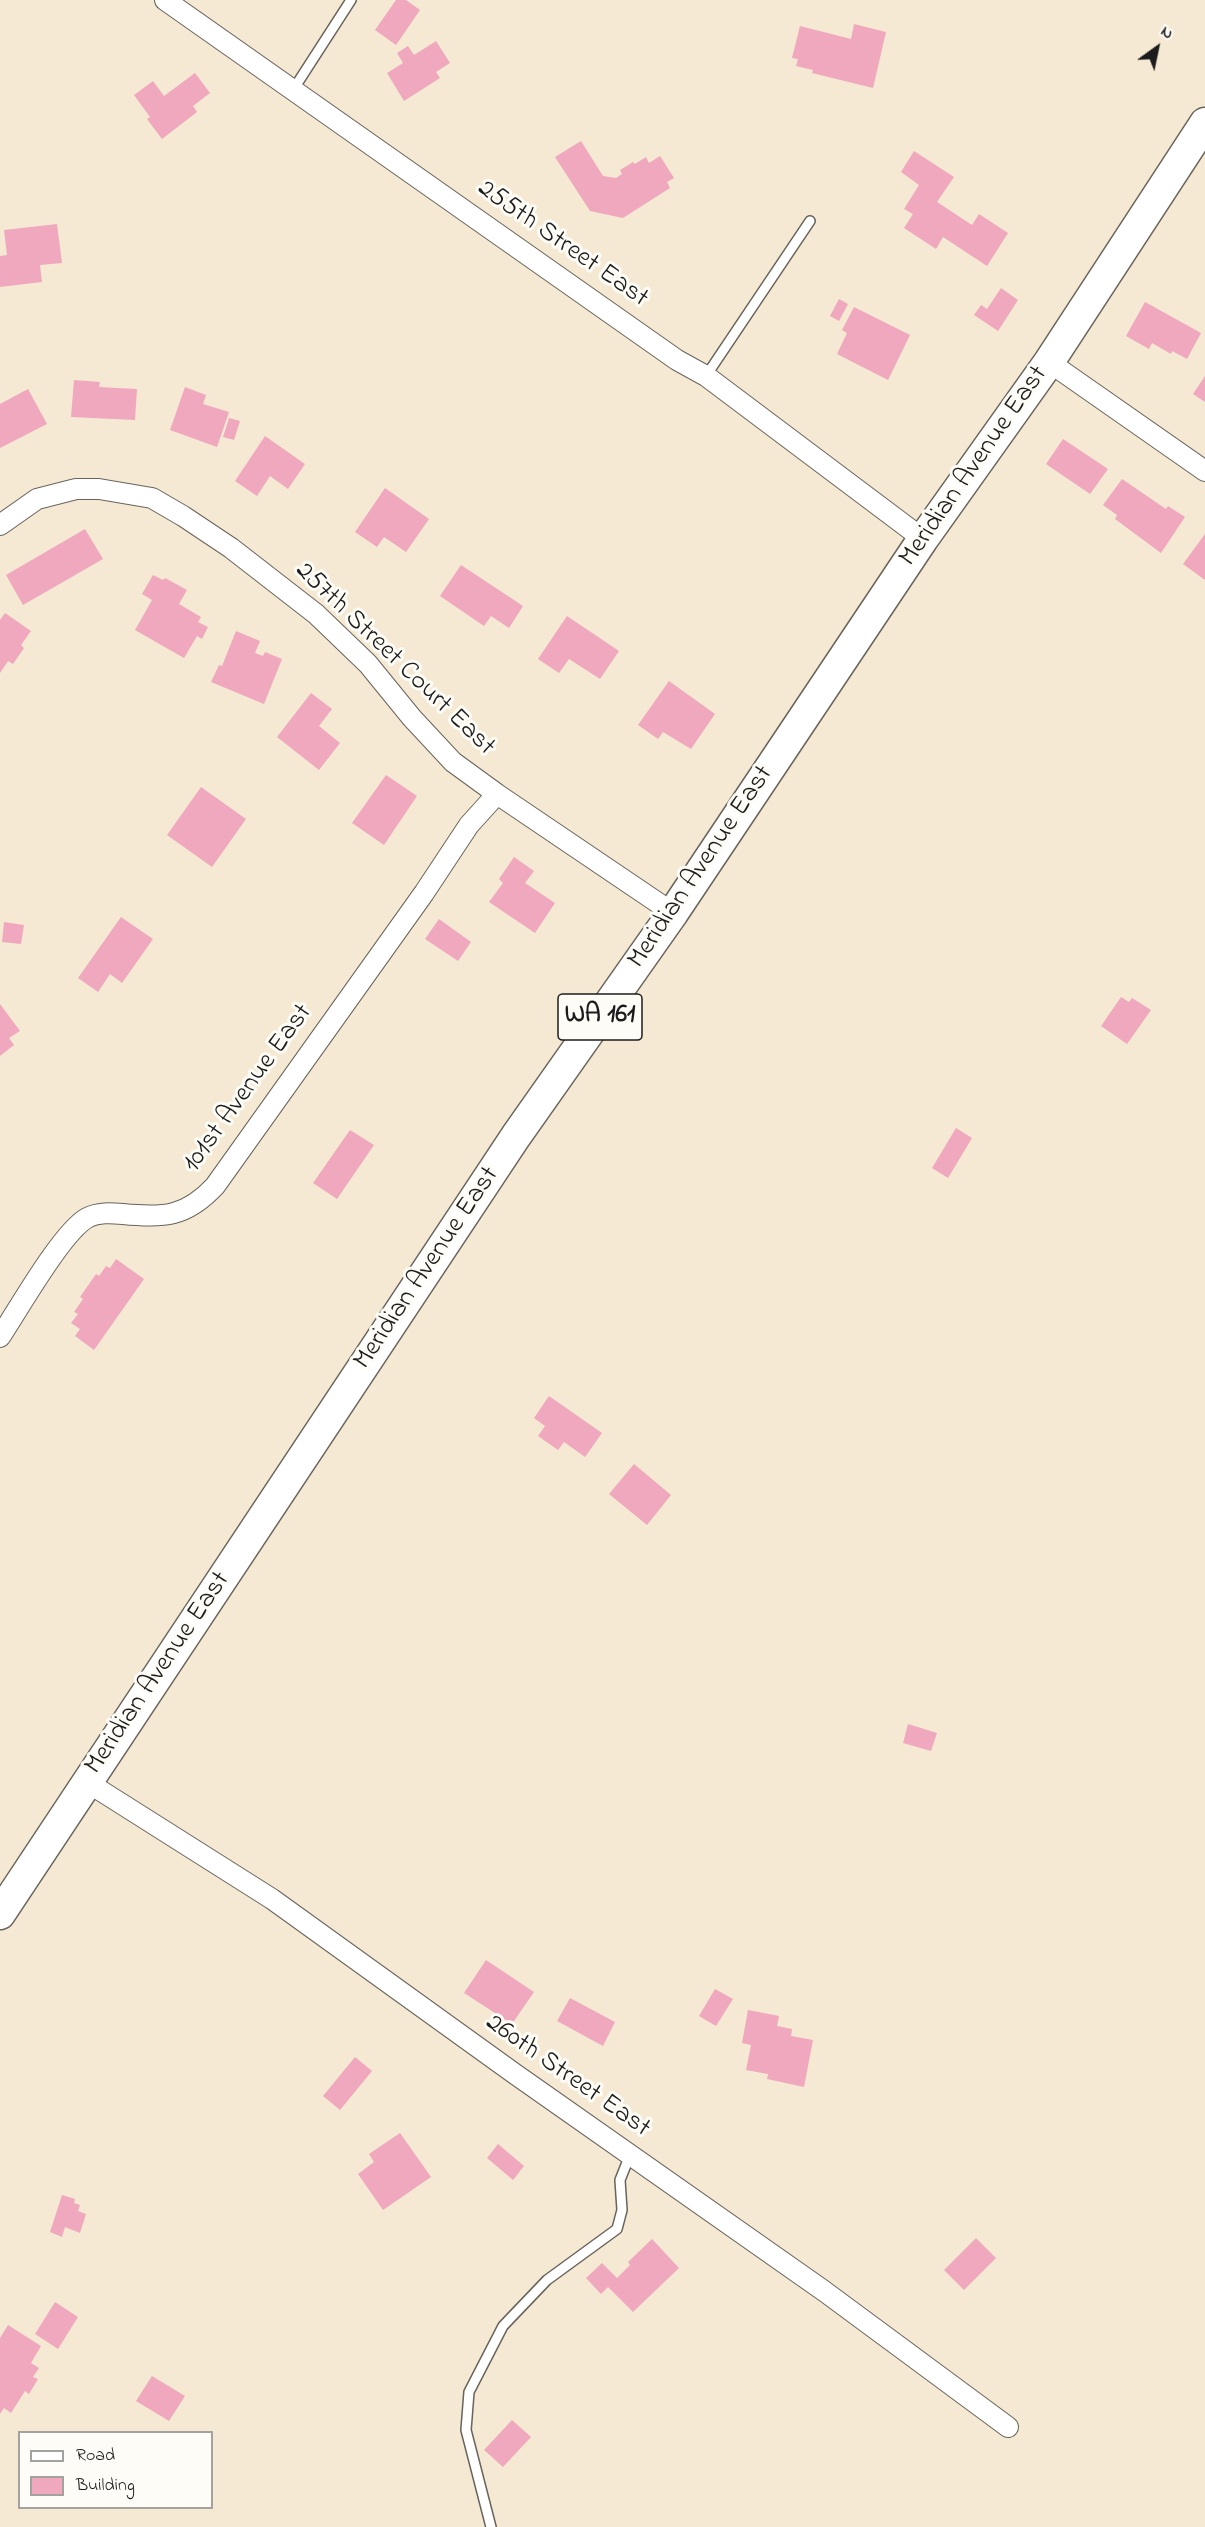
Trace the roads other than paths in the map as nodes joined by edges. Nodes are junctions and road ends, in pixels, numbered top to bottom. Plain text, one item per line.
1 (165, 0) edge
2 (351, 0) edge
3 (293, 90) junction
4 (1205, 123) edge
5 (810, 221) dead end
6 (1049, 363) junction
7 (706, 376) junction
8 (1205, 471) edge
9 (0, 525) edge
10 (923, 539) junction
11 (497, 794) junction
12 (672, 913) junction
13 (0, 1337) edge
14 (87, 1782) junction
15 (0, 1914) edge
16 (630, 2155) junction
17 (1008, 2427) dead end
18 (491, 2527) edge

1 - 3 street, 255th Street East
2 - 3 lane
3 - 7 street, 255th Street East
4 - 6 main road, Meridian Avenue East / WA 161
5 - 7 lane
6 - 8 street
6 - 10 main road, Meridian Avenue East / WA 161
7 - 10 street, 255th Street East
9 - 11 street, 257th Street Court East
10 - 12 main road, Meridian Avenue East / WA 161
11 - 12 street, 257th Street Court East
11 - 13 street, 101st Avenue East
12 - 14 main road, Meridian Avenue East / WA 161
14 - 15 main road, Meridian Avenue East / WA 161
14 - 16 street, 260th Street East
16 - 17 street, 260th Street East
16 - 18 lane

